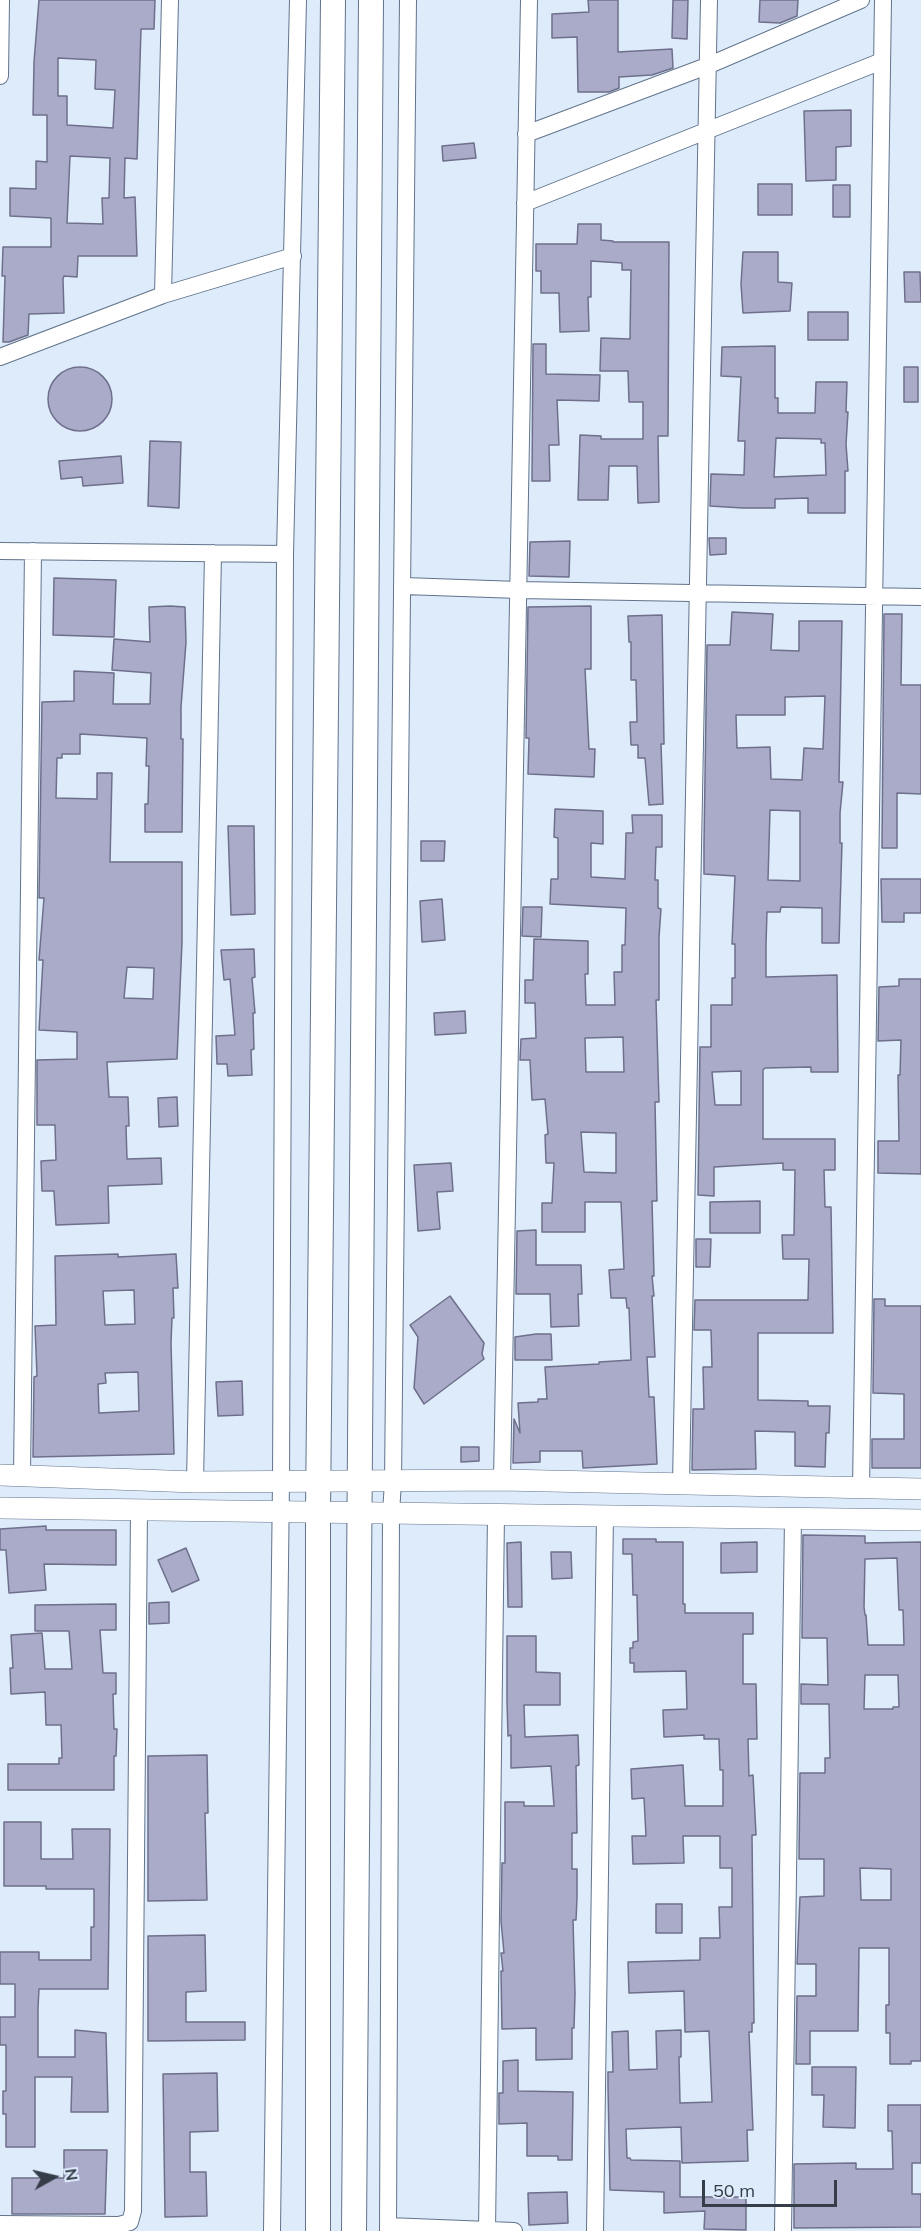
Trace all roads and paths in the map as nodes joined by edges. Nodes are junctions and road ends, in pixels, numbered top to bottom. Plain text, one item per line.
1 (1, 0) edge
2 (170, 0) edge
3 (298, 0) edge
4 (333, 0) edge
5 (371, 0) edge
6 (408, 0) edge
7 (529, 0) edge
8 (709, 0) edge
9 (861, 0) edge
10 (883, 0) edge
11 (882, 61) junction
12 (707, 66) junction
13 (0, 76) edge
14 (706, 132) junction
15 (526, 134) junction
16 (525, 203) junction
17 (293, 256) junction
18 (163, 295) junction
19 (0, 357) edge
20 (0, 551) edge
21 (33, 551) junction
22 (213, 553) junction
23 (285, 554) junction
24 (404, 586) junction
25 (519, 590) junction
26 (697, 593) junction
27 (875, 596) junction
28 (921, 597) edge
29 (0, 1475) edge
30 (22, 1475) junction
31 (502, 1480) junction
32 (281, 1481) junction
33 (195, 1482) junction
34 (320, 1482) junction
35 (360, 1482) junction
36 (393, 1482) junction
37 (681, 1483) junction
38 (861, 1488) junction
39 (921, 1489) edge
40 (0, 1508) edge
41 (139, 1509) junction
42 (280, 1511) junction
43 (318, 1512) junction
44 (360, 1512) junction
45 (391, 1513) junction
46 (496, 1514) junction
47 (605, 1515) junction
48 (793, 1518) junction
49 (921, 1520) edge
50 (0, 2224) edge
51 (388, 2229) edge
52 (272, 2231) edge
53 (318, 2231) edge
54 (354, 2231) edge
55 (487, 2231) edge
56 (514, 2231) edge
57 (595, 2231) edge
58 (783, 2231) edge

1 - 13 street
2 - 18 street
3 - 17 street
4 - 34 main road
5 - 35 main road
6 - 24 street
7 - 15 street
8 - 12 street
9 - 12 street
10 - 11 street
11 - 14 street
11 - 27 street
12 - 14 street
12 - 15 street
14 - 16 street
14 - 26 street
15 - 16 street
16 - 25 street
17 - 18 street
17 - 23 street
18 - 19 street
20 - 21 street
21 - 22 street
21 - 30 street
22 - 23 street
22 - 33 street
23 - 32 street
24 - 25 street
24 - 36 street
25 - 26 street
25 - 31 street
26 - 27 street
26 - 37 street
27 - 28 street
27 - 38 street
29 - 30 street
30 - 33 street
31 - 36 street
31 - 37 street
32 - 33 street
32 - 34 street
32 - 42 street
34 - 35 street
34 - 43 main road
35 - 36 street
35 - 44 main road
36 - 45 street
37 - 38 street
38 - 39 street
40 - 41 street
41 - 42 street
41 - 50 street
42 - 43 street
42 - 52 street
43 - 44 street
43 - 53 main road
44 - 45 street
44 - 54 main road
45 - 46 street
45 - 51 street
46 - 47 street
46 - 55 street
47 - 48 street
47 - 57 street
48 - 49 street
48 - 58 street
51 - 55 street
55 - 56 street

